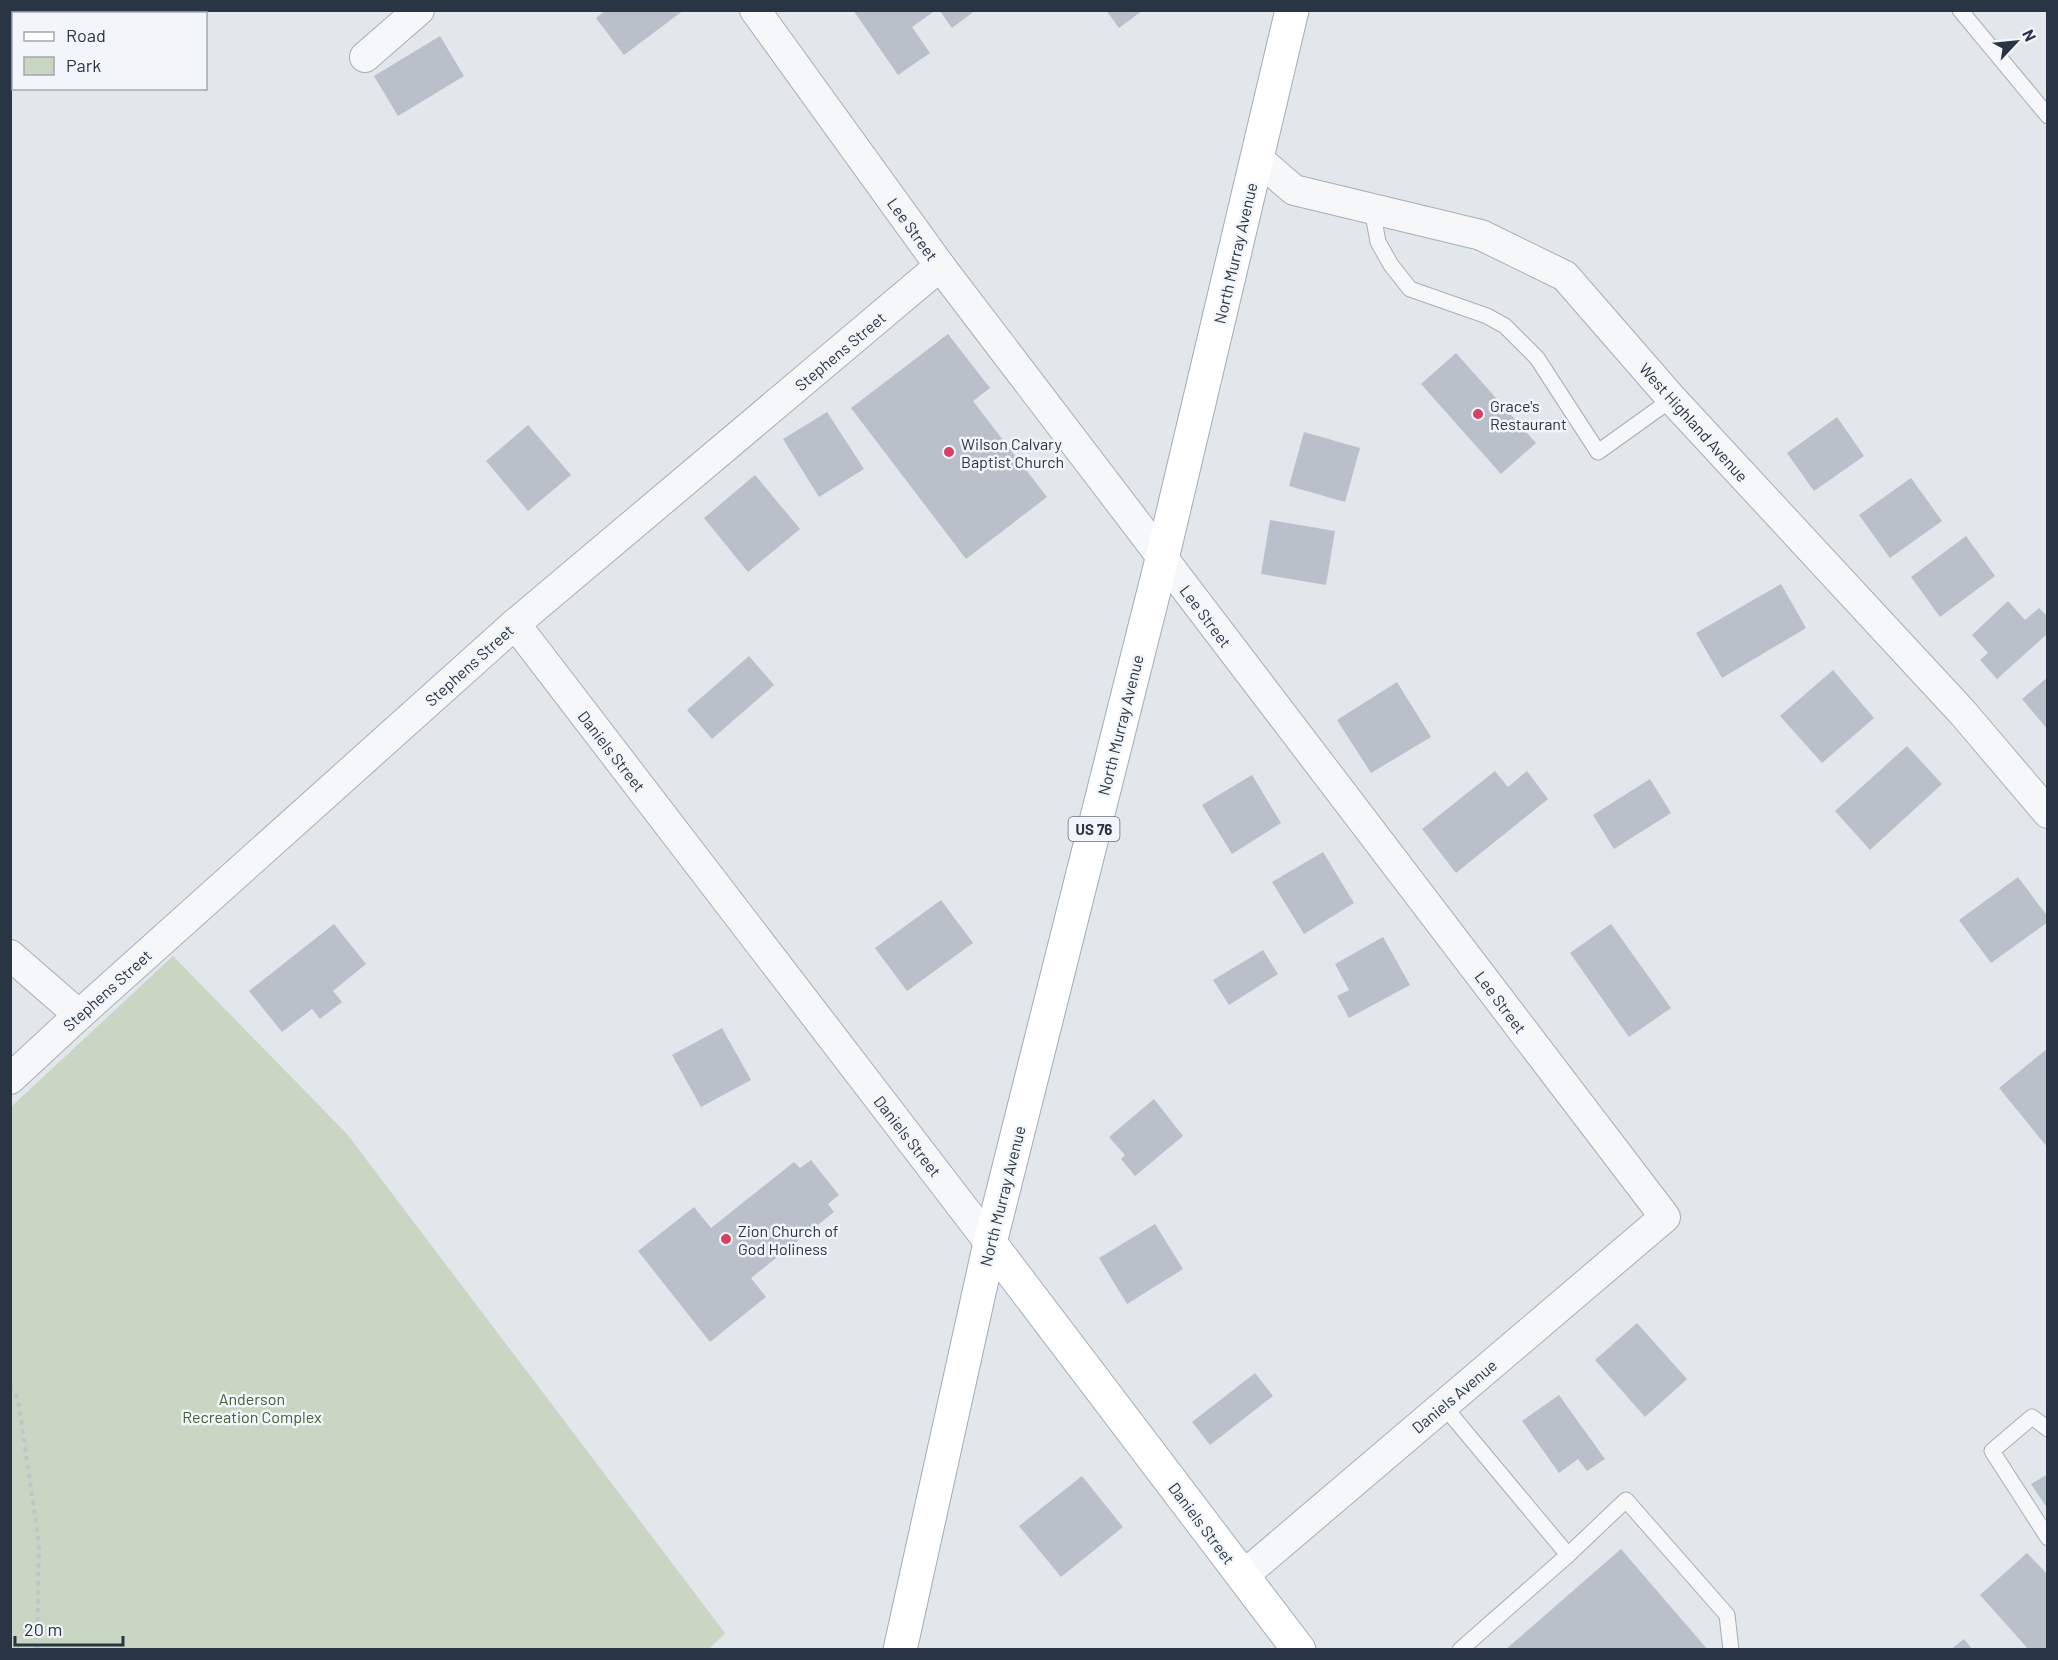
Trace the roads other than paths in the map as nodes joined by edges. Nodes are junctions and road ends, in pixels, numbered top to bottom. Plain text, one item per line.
1 (419, 10) edge
2 (755, 10) edge
3 (1292, 10) edge
4 (1960, 10) edge
5 (365, 57) dead end
6 (2048, 116) edge
7 (1258, 159) junction
8 (1372, 209) junction
9 (940, 266) junction
10 (1672, 399) junction
11 (1162, 559) junction
12 (515, 624) junction
13 (2048, 813) edge
14 (10, 955) edge
15 (79, 1015) junction
16 (10, 1079) edge
17 (1665, 1217) joint
18 (990, 1243) junction
19 (1443, 1405) junction
20 (2048, 1430) edge
21 (2048, 1538) edge
22 (1569, 1555) junction
23 (1243, 1576) junction
24 (900, 1650) edge
25 (1299, 1650) edge
26 (1460, 1650) edge
27 (1731, 1650) edge

1 - 5 street
2 - 9 street, Lee Street
3 - 7 main road, North Murray Avenue / US 76
4 - 6 lane
7 - 8 street, West Highland Avenue
7 - 11 main road, North Murray Avenue / US 76
8 - 10 street, West Highland Avenue
8 - 10 lane
9 - 11 street, Lee Street
9 - 12 street, Stephens Street
10 - 13 street, West Highland Avenue
11 - 17 street, Lee Street
11 - 18 main road, North Murray Avenue / US 76
12 - 15 street, Stephens Street
12 - 18 street, Daniels Street
14 - 15 street
15 - 16 street, Stephens Street
17 - 19 street, Daniels Avenue
18 - 23 main road, Daniels Street
18 - 24 main road, North Murray Avenue / US 76
19 - 22 lane
19 - 23 street, Daniels Avenue
20 - 21 lane
22 - 26 lane
22 - 27 lane
23 - 25 main road, Daniels Street

